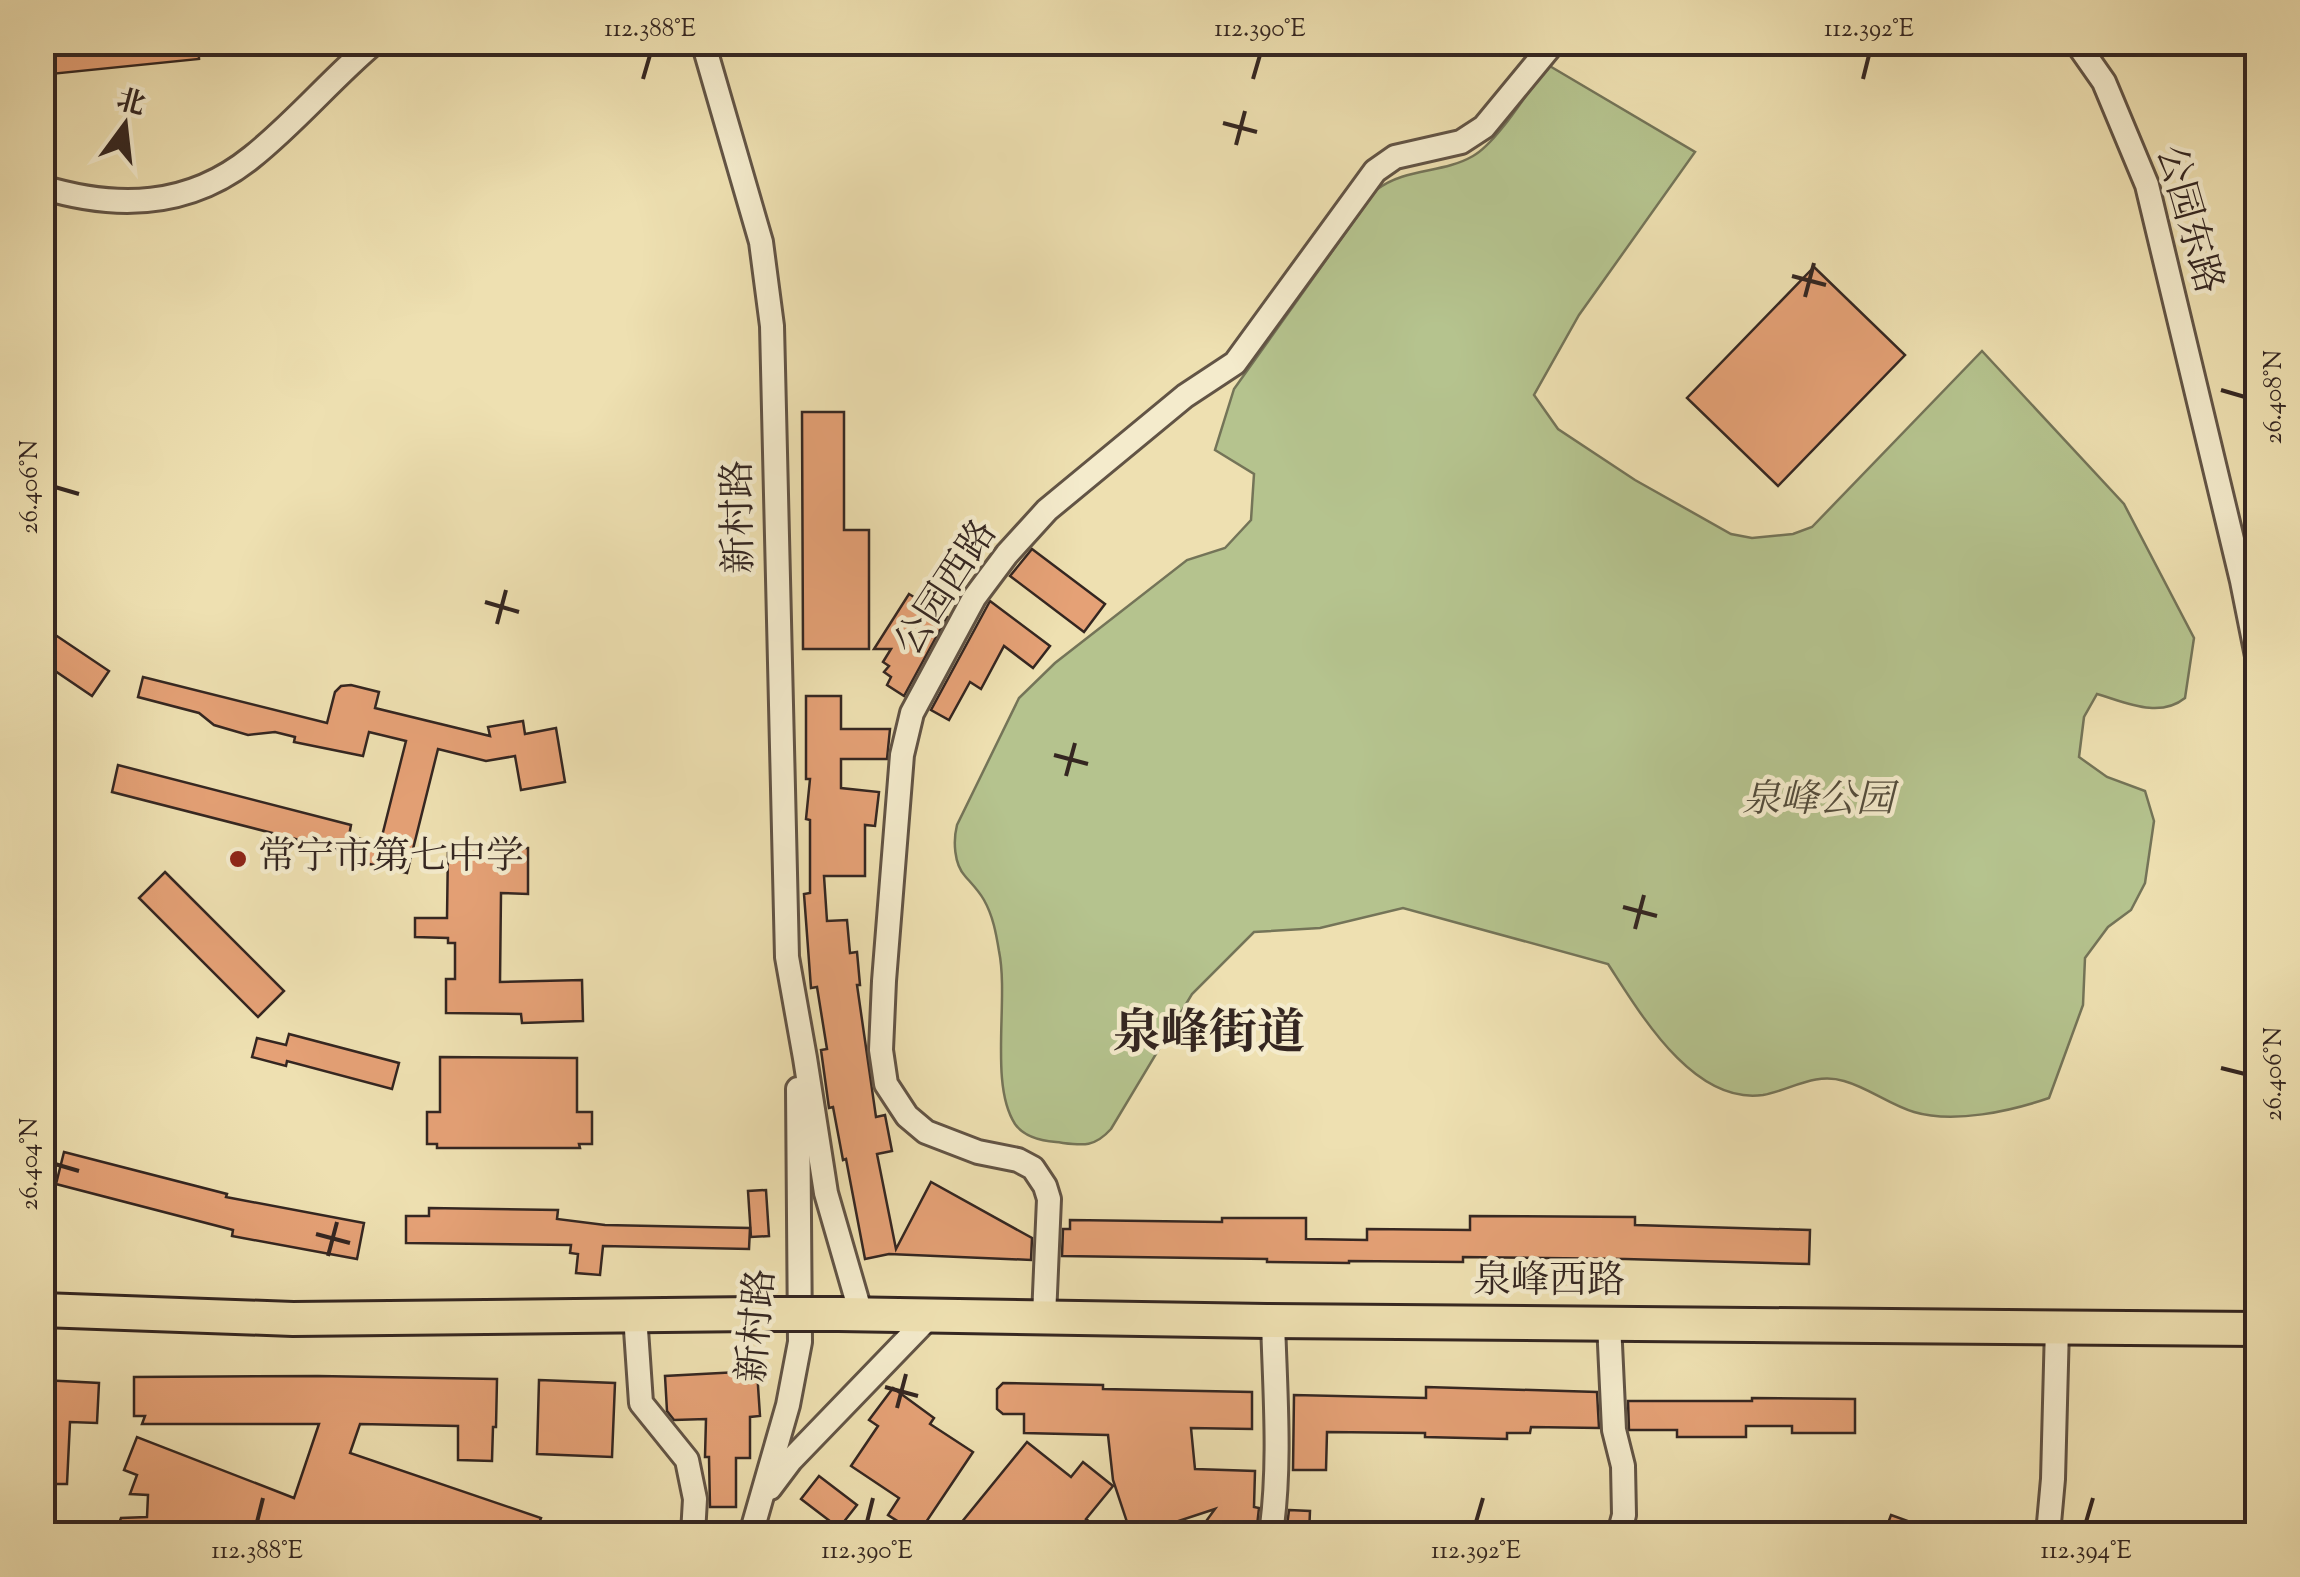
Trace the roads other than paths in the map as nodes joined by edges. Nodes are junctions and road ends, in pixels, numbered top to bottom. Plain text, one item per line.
1 (376, 42) edge
2 (703, 42) edge
3 (1554, 42) edge
4 (2076, 42) edge
5 (42, 187) edge
6 (2258, 661) edge
7 (794, 998) junction
8 (42, 1310) edge
9 (850, 1314) junction
10 (635, 1315) junction
11 (932, 1315) junction
12 (1044, 1317) junction
13 (1273, 1321) junction
14 (1610, 1323) junction
15 (2057, 1326) junction
16 (2258, 1329) edge
17 (759, 1509) junction
18 (693, 1534) edge
19 (751, 1534) edge
20 (1270, 1534) edge
21 (1619, 1534) edge
22 (2048, 1534) edge

1 - 5 street
2 - 7 street, 新村路
3 - 12 street, 公园西路
4 - 6 street, 公园东路
7 - 9 street, 新村路
7 - 17 street, 新村路
8 - 10 highway, 泉峰西路
9 - 10 highway, 泉峰西路, bridge
9 - 11 highway, 泉峰西路
10 - 18 street
11 - 12 highway, 泉峰西路
11 - 17 street
12 - 13 highway, 泉峰西路
13 - 14 highway, 泉峰西路
13 - 20 street
14 - 15 highway, 泉峰西路
14 - 21 street
15 - 16 highway, 泉峰西路
15 - 22 street
17 - 19 street, 新村路

